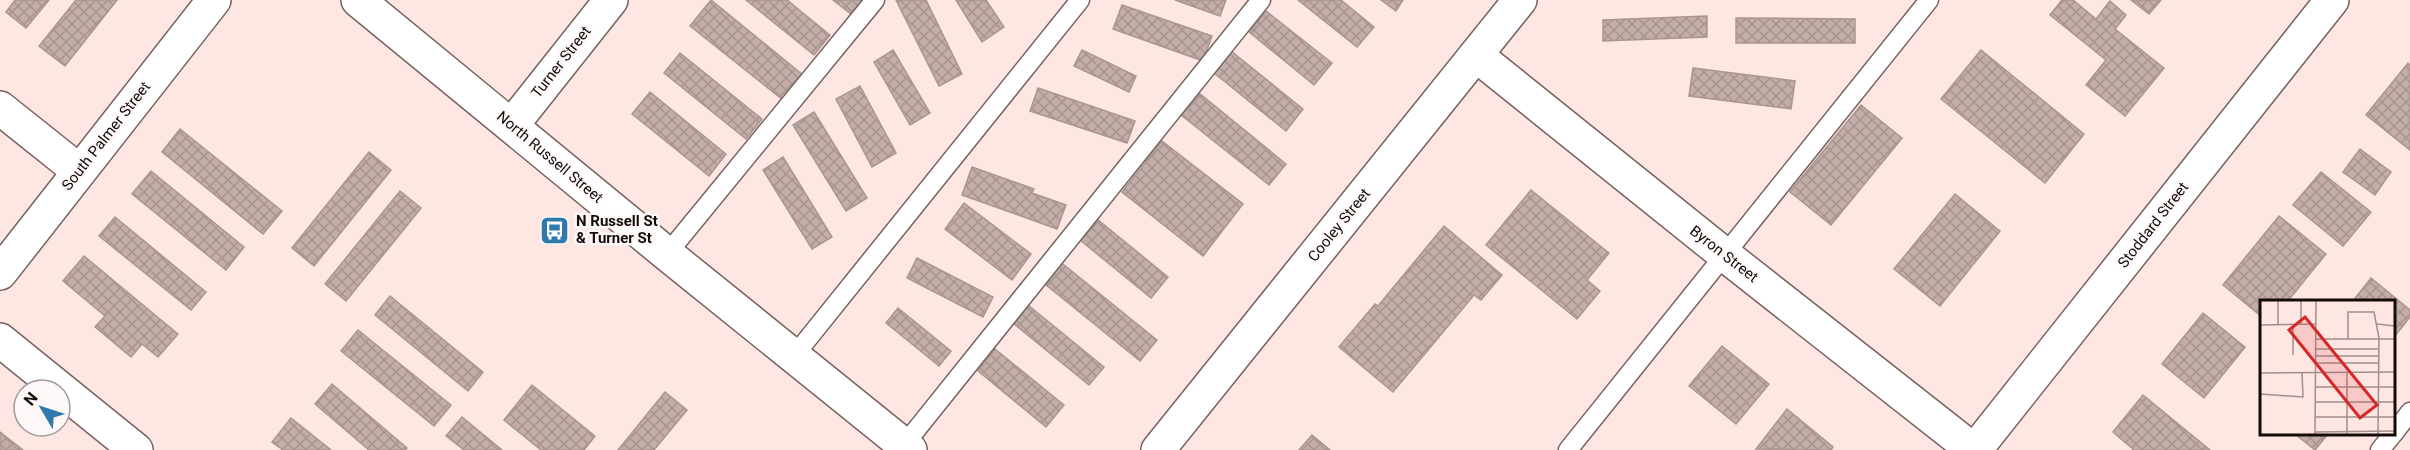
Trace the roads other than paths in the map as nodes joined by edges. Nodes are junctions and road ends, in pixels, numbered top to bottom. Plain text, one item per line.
1 (214, 0) edge
2 (358, 0) edge
3 (611, 0) edge
4 (875, 0) edge
5 (1080, 0) edge
6 (1261, 0) edge
7 (1520, 0) edge
8 (1929, 0) edge
9 (2332, 0) edge
10 (1476, 55) junction
11 (0, 108) edge
12 (512, 125) junction
13 (78, 171) junction
14 (666, 254) junction
15 (1725, 255) junction
16 (0, 273) edge
17 (0, 340) edge
18 (794, 356) junction
19 (2410, 412) edge
20 (2395, 431) edge
21 (2391, 435) edge
22 (907, 448) edge
23 (136, 450) edge
24 (1158, 450) edge
25 (1568, 450) edge
26 (1974, 450) edge
27 (2380, 450) edge

1 - 13 street, South Palmer Street
2 - 12 street, North Russell Street
3 - 12 street, Turner Street
4 - 14 lane
5 - 18 lane
6 - 22 lane
7 - 10 street, Cooley Street
8 - 15 lane
9 - 26 street, Stoddard Street
10 - 15 street, Byron Street
10 - 24 street, Cooley Street
11 - 13 street
12 - 14 street, North Russell Street
13 - 16 street, South Palmer Street
14 - 18 street, North Russell Street
15 - 25 lane
15 - 26 street, Byron Street
17 - 23 street
18 - 22 street, North Russell Street
19 - 20 lane
21 - 27 lane

